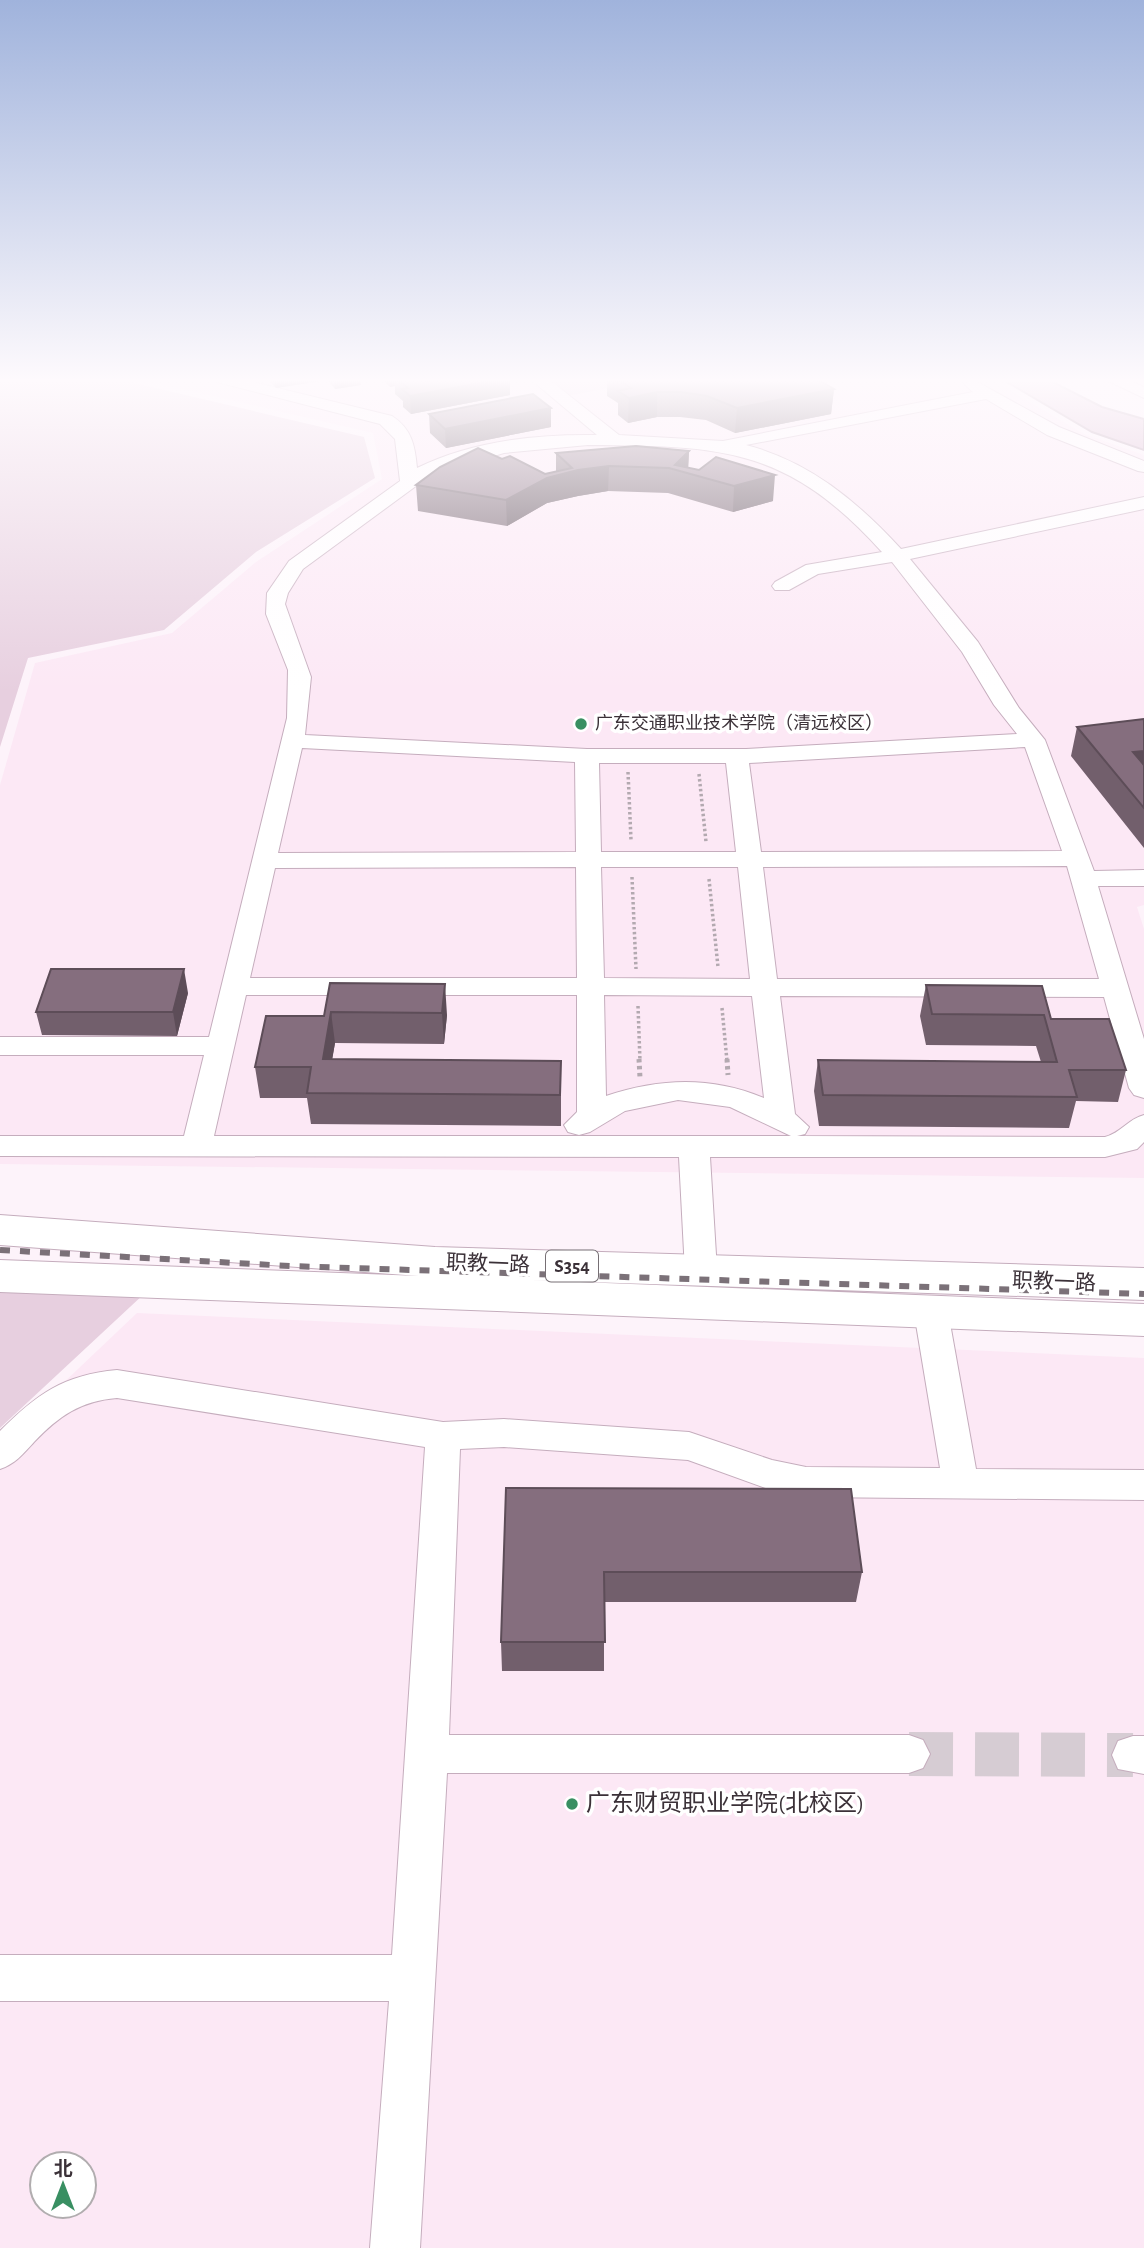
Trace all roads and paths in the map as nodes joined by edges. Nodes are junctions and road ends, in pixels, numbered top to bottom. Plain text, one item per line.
1 (408, 483) edge
2 (818, 483) edge
3 (1144, 503) edge
4 (895, 556) junction
5 (782, 586) dead end
6 (1034, 740) junction
7 (293, 741) junction
8 (587, 756) junction
9 (627, 756) junction
10 (697, 756) junction
11 (737, 756) junction
12 (707, 859) junction
13 (750, 859) junction
14 (589, 860) junction
15 (631, 860) junction
16 (264, 861) junction
17 (1079, 869) junction
18 (1144, 878) edge
19 (235, 986) junction
20 (590, 987) junction
21 (637, 987) junction
22 (720, 987) junction
23 (765, 987) junction
24 (1114, 988) junction
25 (0, 1046) edge
26 (221, 1046) junction
27 (1144, 1088) edge
28 (641, 1096) junction
29 (730, 1097) junction
30 (592, 1115) junction
31 (781, 1120) junction
32 (1144, 1125) edge
33 (0, 1146) edge
34 (197, 1146) junction
35 (555, 1146) junction
36 (694, 1146) junction
37 (816, 1147) junction
38 (0, 1230) edge
39 (701, 1271) junction
40 (0, 1276) edge
41 (1144, 1284) edge
42 (931, 1312) junction
43 (1144, 1320) edge
44 (443, 1436) junction
45 (0, 1454) edge
46 (961, 1483) junction
47 (1144, 1485) edge
48 (427, 1754) junction
49 (909, 1754) tunnel mouth
50 (0, 1978) edge
51 (413, 1978) junction
52 (395, 2248) edge

1 - 7 street
2 - 4 street
3 - 4 street
4 - 5 street
4 - 6 street
6 - 11 street
6 - 17 street
7 - 8 street
7 - 16 street
8 - 9 street
8 - 14 street
9 - 10 street
9 - 15 path
10 - 11 street
10 - 12 path
11 - 13 street
12 - 13 street
12 - 15 street
12 - 22 path
13 - 17 street
13 - 23 street
14 - 15 street
14 - 16 street
14 - 20 street
15 - 21 path
16 - 19 street
17 - 18 street
17 - 24 street
19 - 20 street
19 - 26 street
20 - 21 street
20 - 30 street
21 - 22 street
21 - 28 path
22 - 23 street
22 - 29 path
23 - 24 street
23 - 31 street
24 - 27 street
25 - 26 street
26 - 34 street
28 - 29 street
28 - 30 street
29 - 31 street
30 - 35 street
31 - 37 street
32 - 37 street
33 - 34 street
34 - 35 street
35 - 36 street
36 - 37 street
36 - 39 street
38 - 39 main road, 职教一路 / S354
39 - 41 main road, 职教一路 / S354
40 - 42 main road, 职教一路 / S354
42 - 43 main road, 职教一路 / S354
42 - 46 street
44 - 45 street
44 - 46 street
44 - 48 street
46 - 47 street
48 - 49 street
48 - 51 street
50 - 51 street
51 - 52 street

